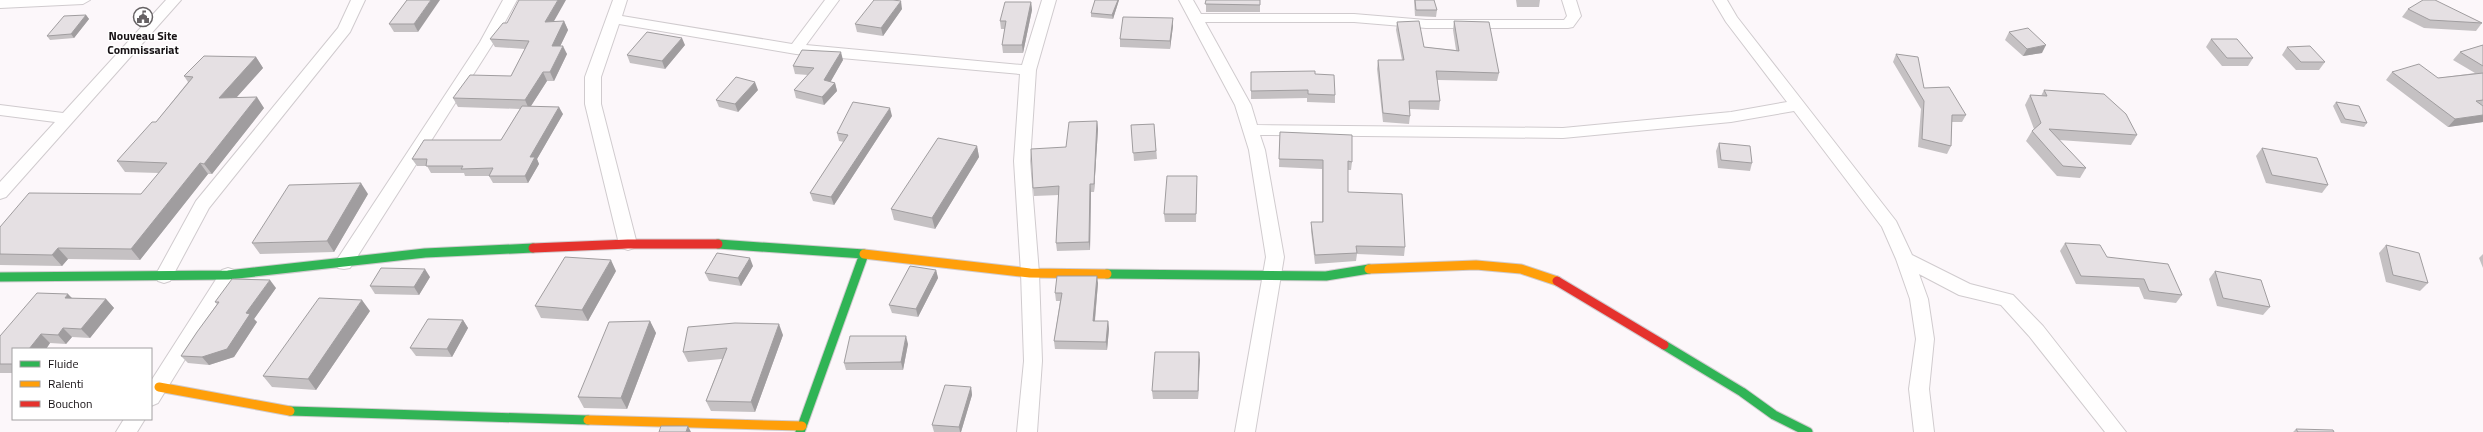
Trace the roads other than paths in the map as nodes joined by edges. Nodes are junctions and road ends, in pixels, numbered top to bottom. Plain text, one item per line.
1 (83, 0) edge
2 (174, 0) edge
3 (358, 0) edge
4 (510, 0) edge
5 (620, 0) edge
6 (832, 0) edge
7 (1048, 0) edge
8 (1186, 0) edge
9 (1569, 0) edge
10 (1720, 0) edge
11 (3, 4) edge
12 (1198, 18) junction
13 (614, 19) junction
14 (796, 49) junction
15 (1028, 70) junction
16 (1799, 105) junction
17 (0, 110) edge
18 (67, 119) junction
19 (1250, 130) junction
20 (0, 193) edge
21 (628, 244) junction
22 (864, 254) junction
23 (1906, 259) junction
24 (344, 263) junction
25 (1030, 273) junction
26 (228, 275) junction
27 (164, 276) junction
28 (1273, 276) junction
29 (0, 277) edge
30 (155, 392) edge
31 (134, 420) edge
32 (801, 429) edge
33 (126, 432) edge
34 (1027, 432) edge
35 (1245, 432) edge
36 (1808, 432) edge
37 (1924, 432) edge
38 (2116, 432) edge

1 - 11 street
2 - 18 street
3 - 27 street
4 - 24 street
5 - 13 street
6 - 14 street
7 - 15 street
8 - 12 street
9 - 12 street
10 - 16 street
12 - 19 street
13 - 14 street
13 - 21 street
14 - 15 street
15 - 25 street
16 - 19 street
16 - 23 street
17 - 18 street
18 - 20 street
19 - 28 street
21 - 22 street
21 - 24 street
22 - 25 street
22 - 32 street
23 - 37 street
23 - 38 street
24 - 26 street
25 - 28 street
25 - 34 street
26 - 27 street
26 - 30 street
27 - 29 street
28 - 35 street
28 - 36 street
30 - 32 street
31 - 33 street

